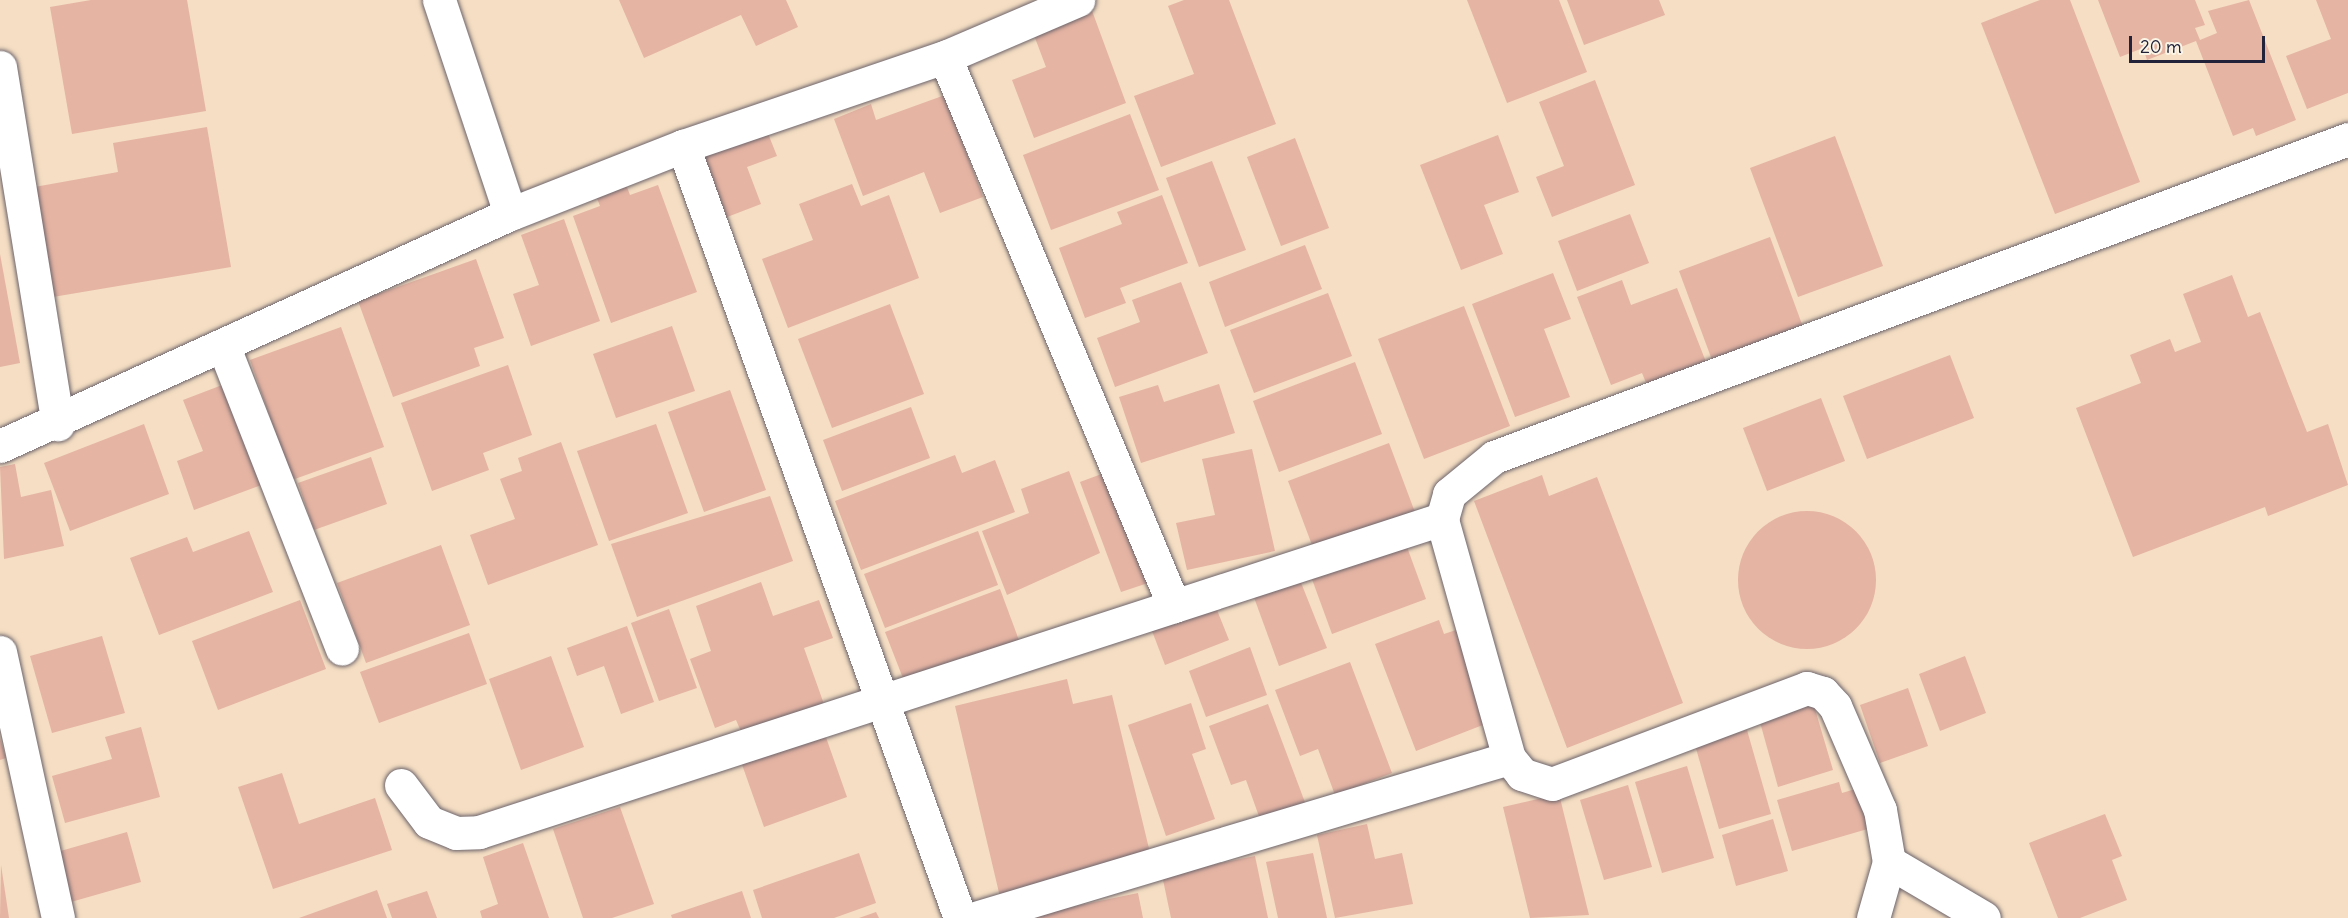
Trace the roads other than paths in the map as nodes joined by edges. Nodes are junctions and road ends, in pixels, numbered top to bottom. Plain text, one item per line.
1 (439, 0) edge
2 (1078, 0) edge
3 (945, 57) junction
4 (0, 67) edge
5 (2348, 139) edge
6 (683, 146) junction
7 (510, 214) junction
8 (223, 345) junction
9 (58, 424) junction
10 (0, 446) edge
11 (1442, 519) junction
12 (1174, 606) junction
13 (342, 649) dead end
14 (0, 652) edge
15 (882, 702) junction
16 (1509, 758) junction
17 (401, 785) dead end
18 (1889, 862) junction
19 (58, 918) edge
20 (960, 918) edge
21 (975, 918) edge
22 (1873, 918) edge
23 (1984, 918) edge

1 - 7 street
2 - 3 street
3 - 6 street
3 - 12 street
4 - 9 street
5 - 11 street
6 - 7 street
6 - 15 street
7 - 8 street
8 - 9 street
8 - 13 street
9 - 10 street
11 - 12 street
11 - 16 street
12 - 15 street
14 - 19 street
15 - 17 street
15 - 20 street
16 - 18 street
16 - 21 street
18 - 22 street
18 - 23 street

